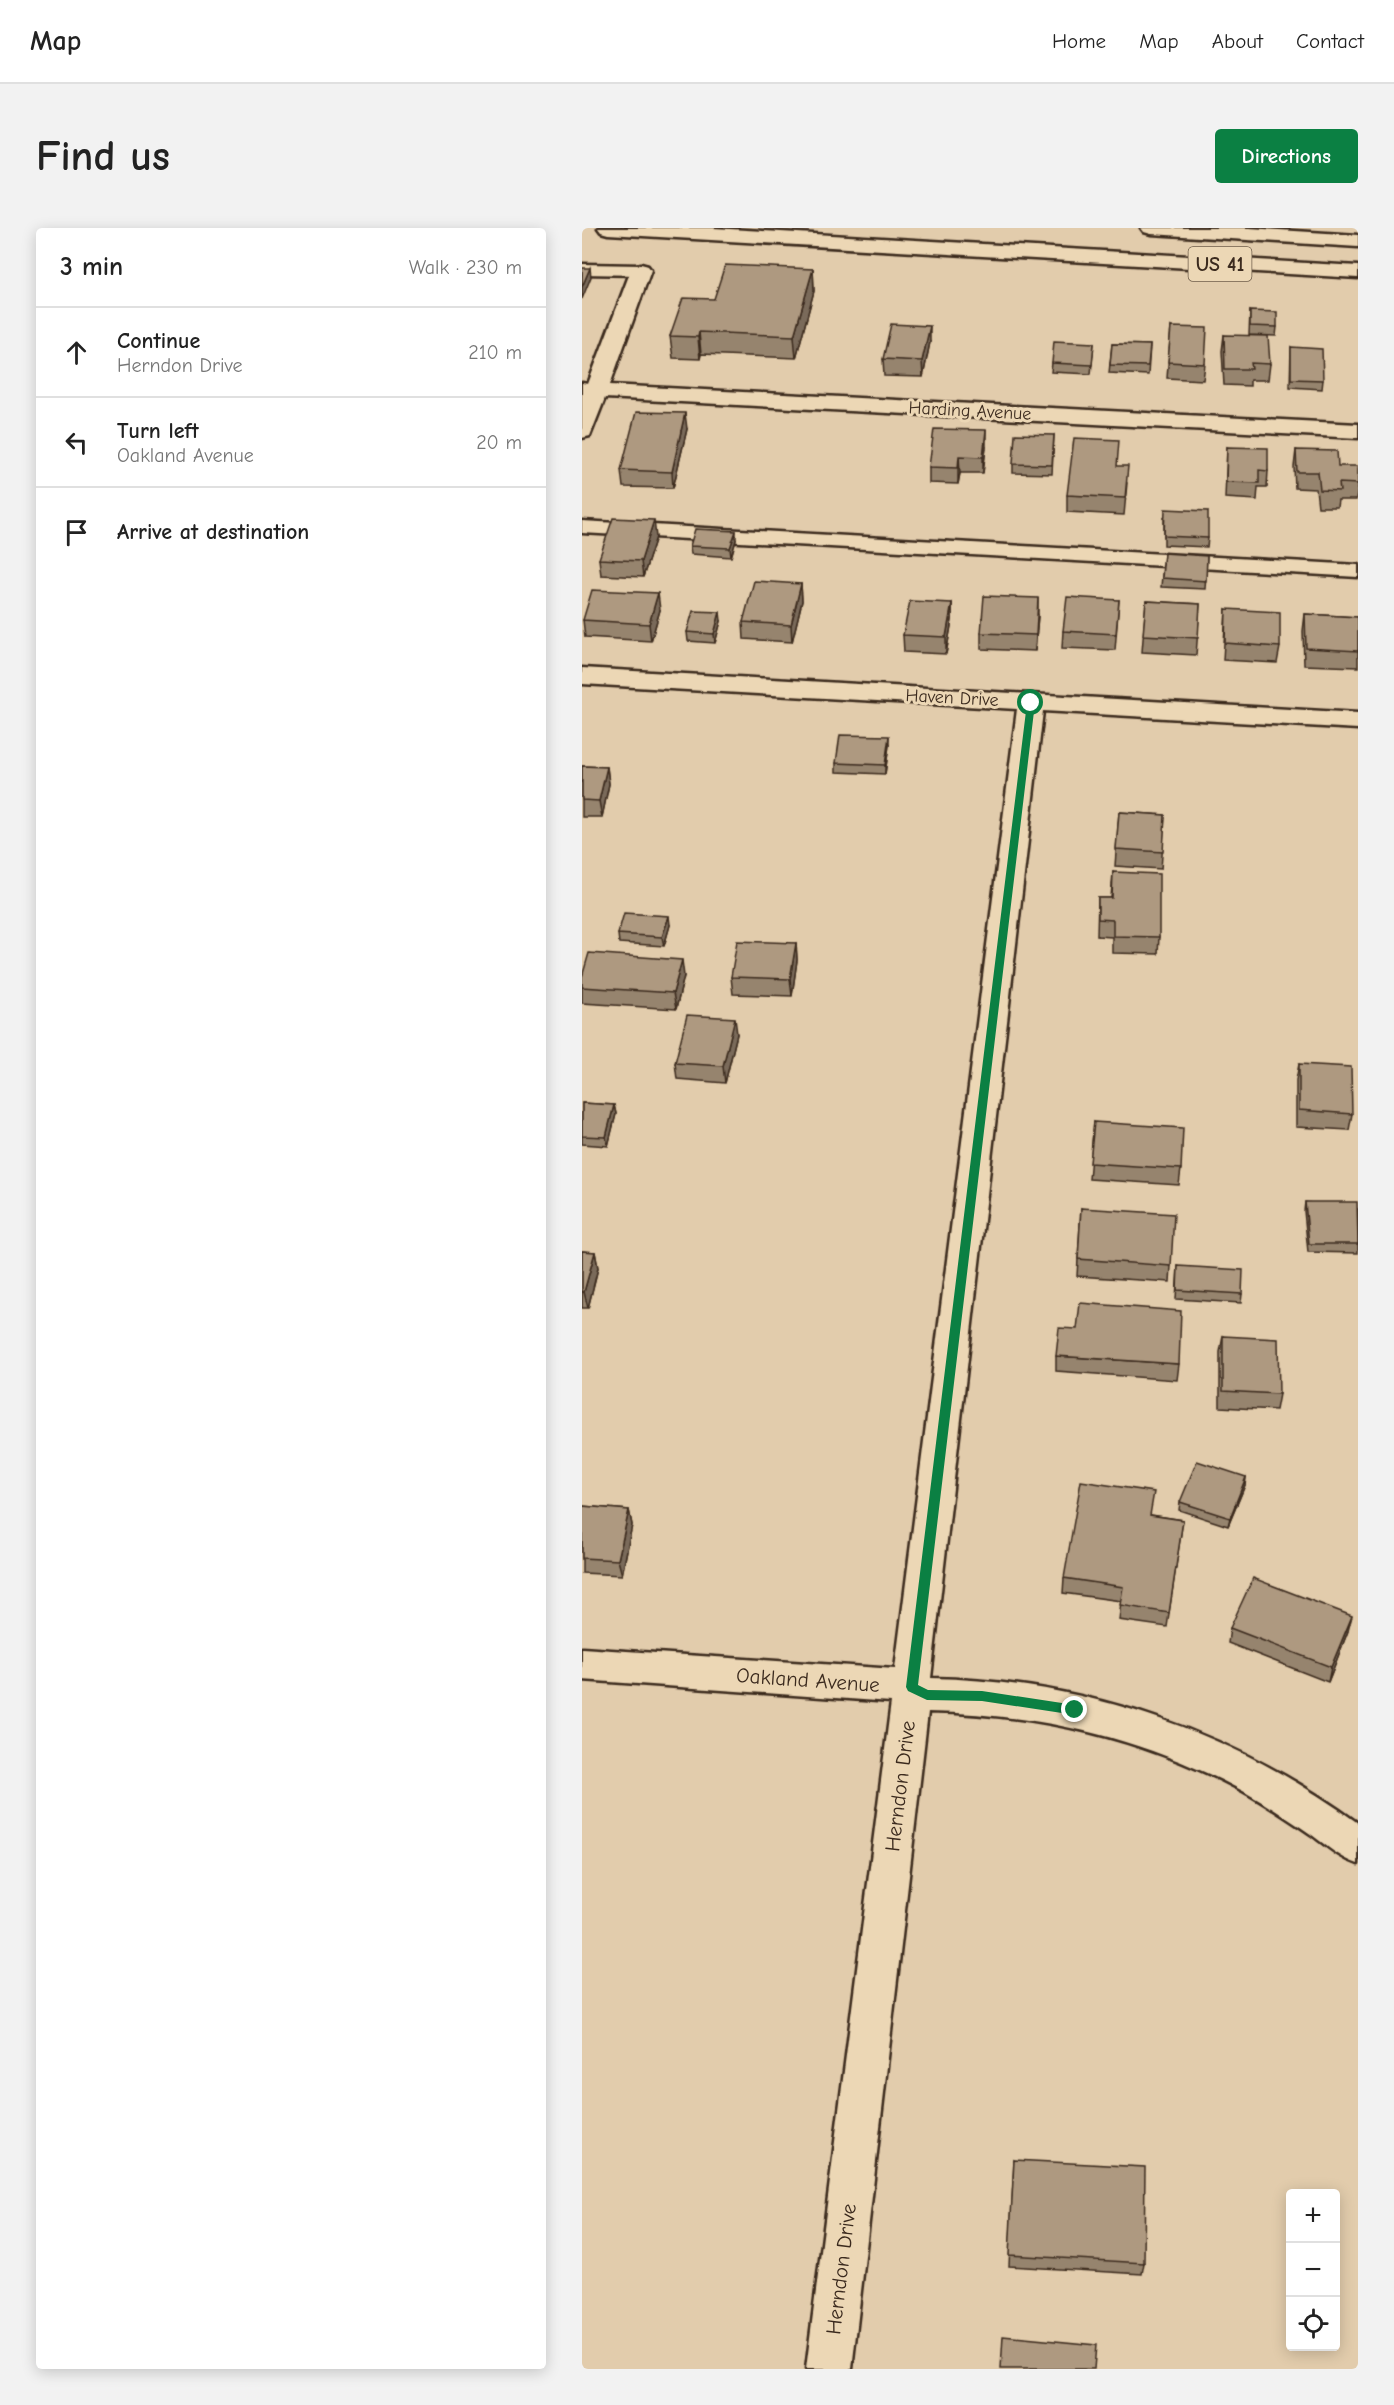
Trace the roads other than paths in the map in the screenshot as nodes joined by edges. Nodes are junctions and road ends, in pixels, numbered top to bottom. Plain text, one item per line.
1 (608, 228) edge
2 (1151, 228) edge
3 (1358, 241) edge
4 (582, 269) edge
5 (641, 270) joint
6 (1358, 272) edge
7 (590, 390) edge
8 (582, 431) edge
9 (1358, 431) edge
10 (582, 527) edge
11 (1358, 571) edge
12 (582, 676) edge
13 (1031, 703) junction
14 (1358, 722) edge
15 (582, 1664) edge
16 (912, 1687) junction
17 (1358, 1846) edge
18 (829, 2369) edge

1 - 6 main road, US 41
2 - 3 main road, US 41
4 - 5 lane
5 - 7 main road
7 - 8 main road
7 - 9 main road, Harding Avenue
10 - 11 lane
12 - 13 main road, Haven Drive
13 - 14 main road, Haven Drive
13 - 16 main road, Herndon Drive
15 - 16 main road, Oakland Avenue
16 - 17 main road, Oakland Avenue
16 - 18 main road, Herndon Drive

